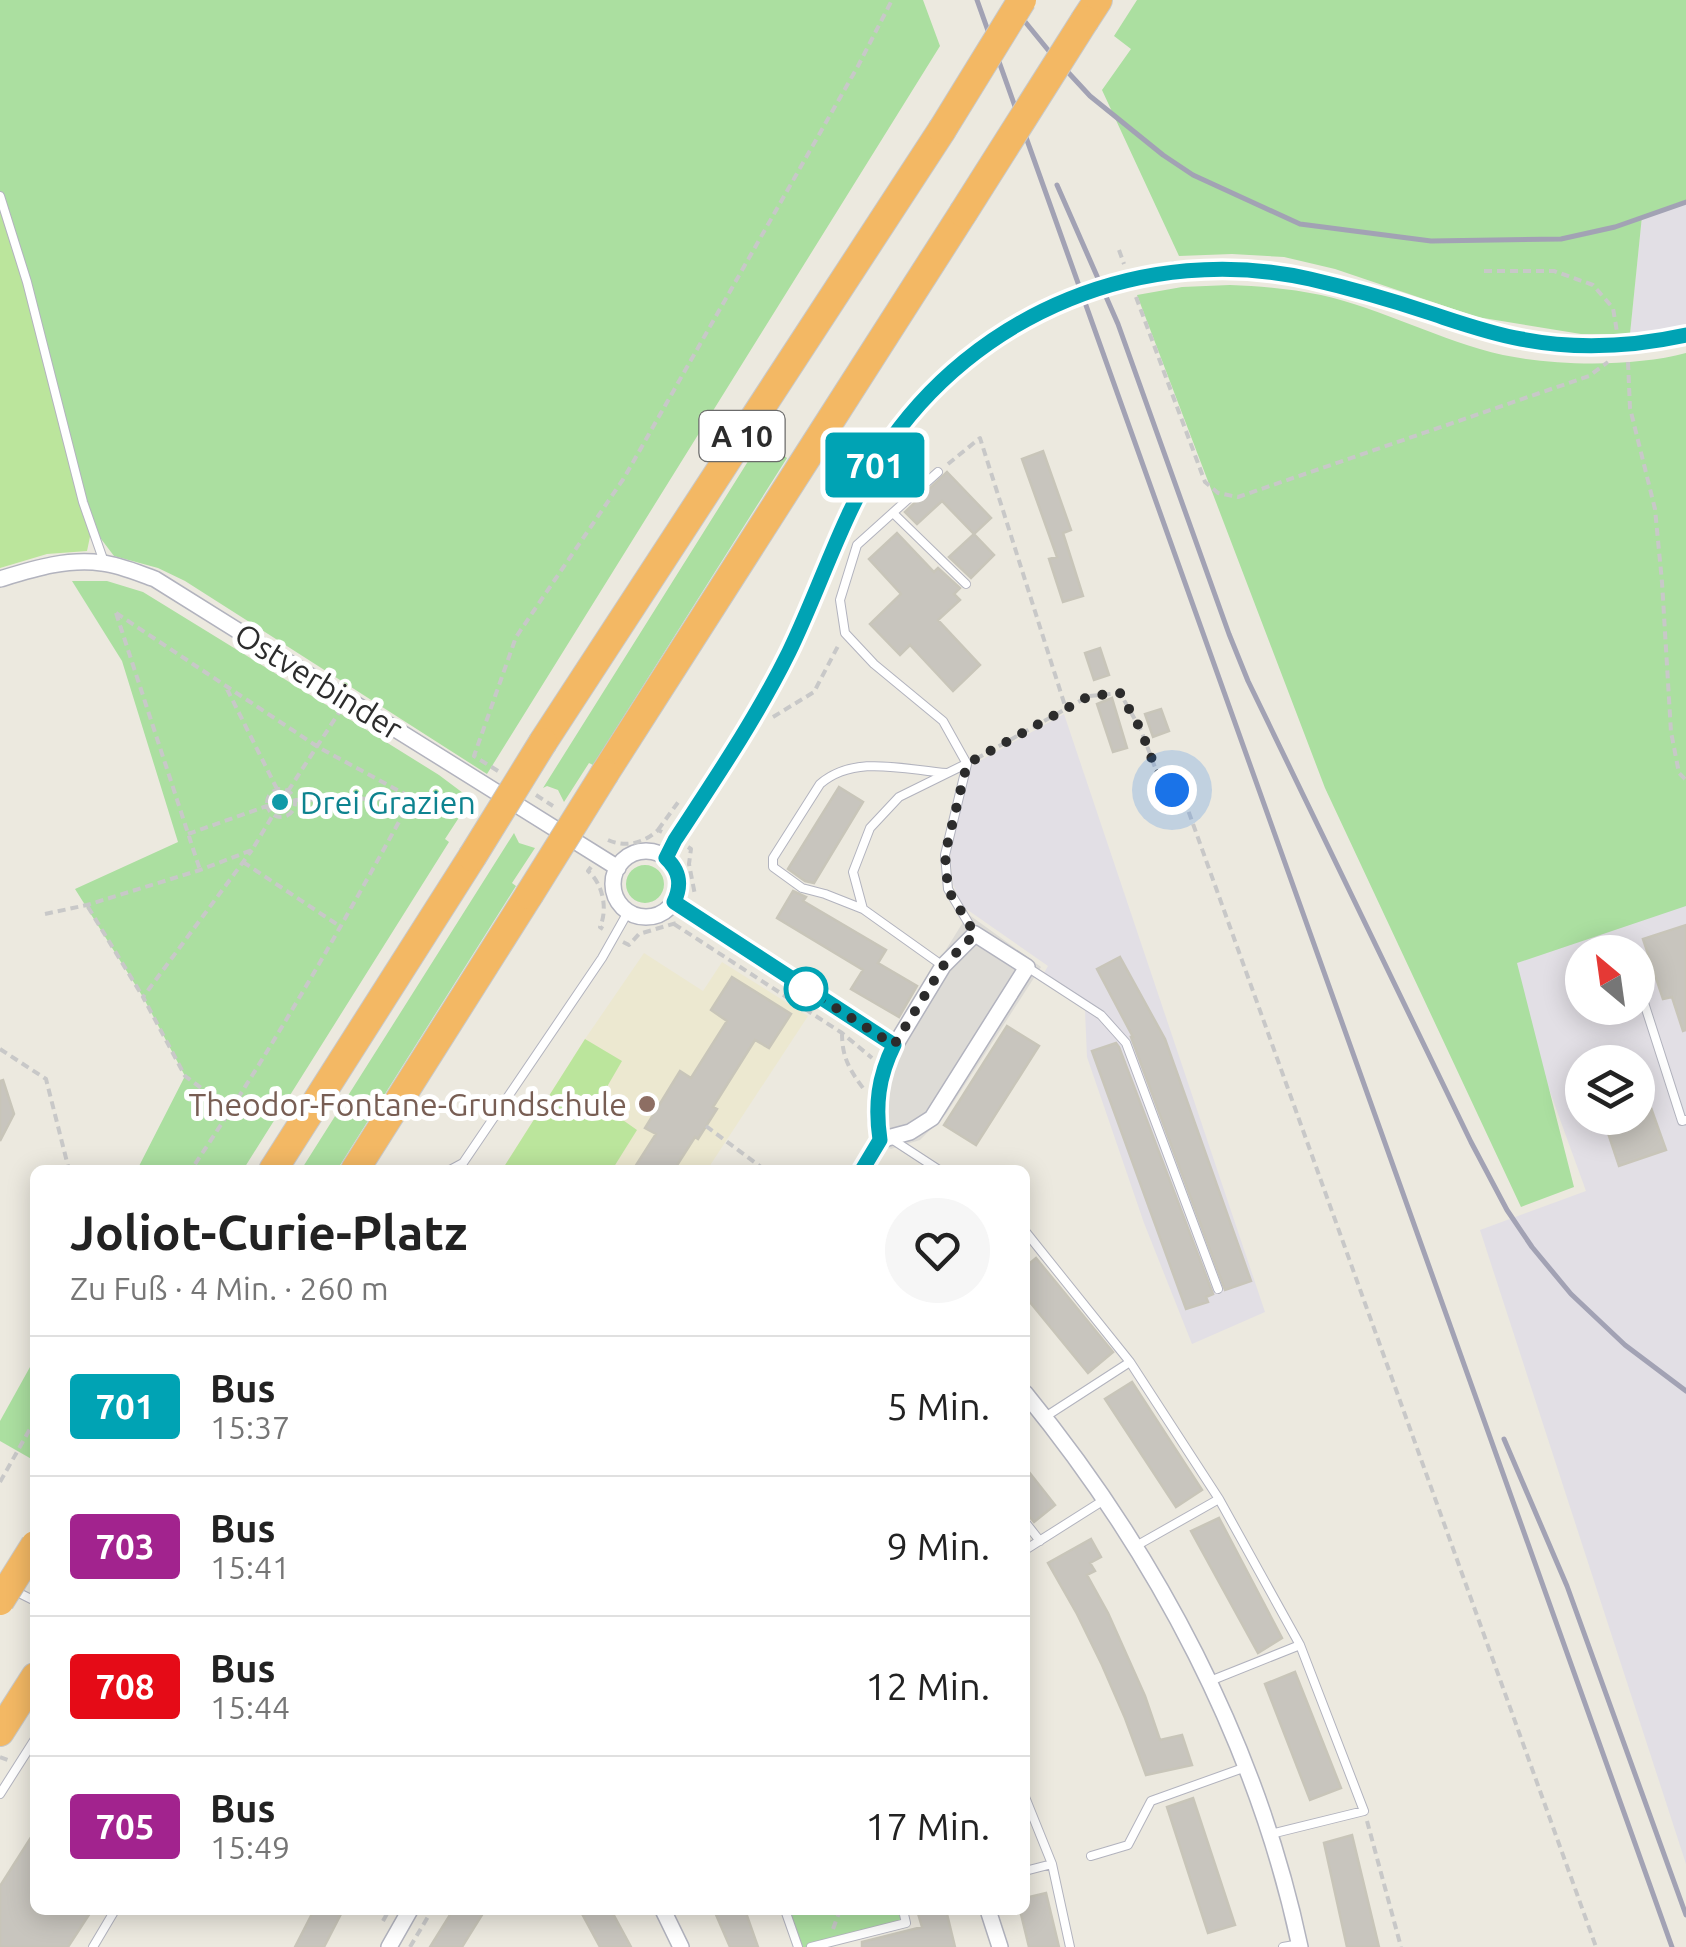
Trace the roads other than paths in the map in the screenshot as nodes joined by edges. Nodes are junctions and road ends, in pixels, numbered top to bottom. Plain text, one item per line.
1 (1022, 0) edge
2 (1091, 10) edge
3 (0, 196) edge
4 (1686, 335) edge
5 (938, 472) road end
6 (893, 513) junction
7 (105, 563) junction
8 (0, 579) edge
9 (966, 584) dead end
10 (967, 764) junction
11 (948, 773) junction
12 (666, 858) junction
13 (618, 868) junction
14 (681, 907) junction
15 (863, 909) junction
16 (628, 912) junction
17 (975, 934) junction
18 (943, 966) junction
19 (1027, 968) junction
20 (1651, 1025) edge
21 (894, 1045) junction
22 (1686, 1120) edge
23 (885, 1139) junction
24 (276, 1165) edge
25 (358, 1165) edge
26 (459, 1165) edge
27 (866, 1165) edge
28 (930, 1165) edge
29 (1030, 1237) edge
30 (1218, 1289) dead end
31 (1130, 1362) junction
32 (1030, 1398) edge
33 (1045, 1417) junction
34 (1219, 1498) junction
35 (1104, 1500) junction
36 (1030, 1528) edge
37 (1040, 1540) junction
38 (1030, 1547) edge
39 (1135, 1547) junction
40 (30, 1554) edge
41 (0, 1584) edge
42 (30, 1598) edge
43 (0, 1601) edge
44 (1300, 1645) junction
45 (1210, 1681) junction
46 (30, 1685) edge
47 (0, 1732) edge
48 (30, 1747) edge
49 (1246, 1767) junction
50 (0, 1794) edge
51 (1030, 1809) edge
52 (1271, 1834) junction
53 (1092, 1856) dead end
54 (1052, 1864) junction
55 (1030, 1870) edge
56 (112, 1915) edge
57 (407, 1915) edge
58 (665, 1915) edge
59 (787, 1915) edge
60 (904, 1915) edge
61 (990, 1915) edge
62 (1294, 1946) edge
63 (94, 1947) edge
64 (389, 1947) edge
65 (680, 1947) edge
66 (798, 1947) edge
67 (812, 1947) edge
68 (1000, 1947) edge
69 (1070, 1947) edge

1 - 24 highway, A 10, bridge
2 - 25 highway, A 10, bridge
3 - 7 lane
4 - 12 street, bridge
5 - 6 lane
6 - 9 lane
6 - 10 lane
7 - 8 street, Ostverbinder
7 - 13 street, Ostverbinder
10 - 11 lane
10 - 17 lane
11 - 15 lane
11 - 15 lane
12 - 13 street
12 - 14 street
13 - 16 street
14 - 16 street
14 - 21 street
15 - 18 lane
16 - 26 lane
17 - 18 street
17 - 19 street
18 - 21 street
19 - 23 street
19 - 30 lane
20 - 22 lane
21 - 23 street
23 - 27 street
23 - 28 lane
29 - 31 lane
31 - 33 lane
31 - 34 lane
32 - 33 street
33 - 35 street
34 - 39 lane
34 - 44 lane
35 - 37 lane
35 - 39 street
36 - 37 lane
37 - 38 lane
39 - 45 street
40 - 43 highway, bridge
41 - 42 lane
44 - 45 lane
44 - 52 lane
45 - 49 street
46 - 47 highway
48 - 50 lane
49 - 52 street
49 - 53 lane
51 - 54 lane
52 - 62 street
54 - 55 lane
54 - 69 lane
56 - 63 lane
57 - 64 street
58 - 65 street
59 - 66 lane
60 - 67 lane
61 - 68 street

